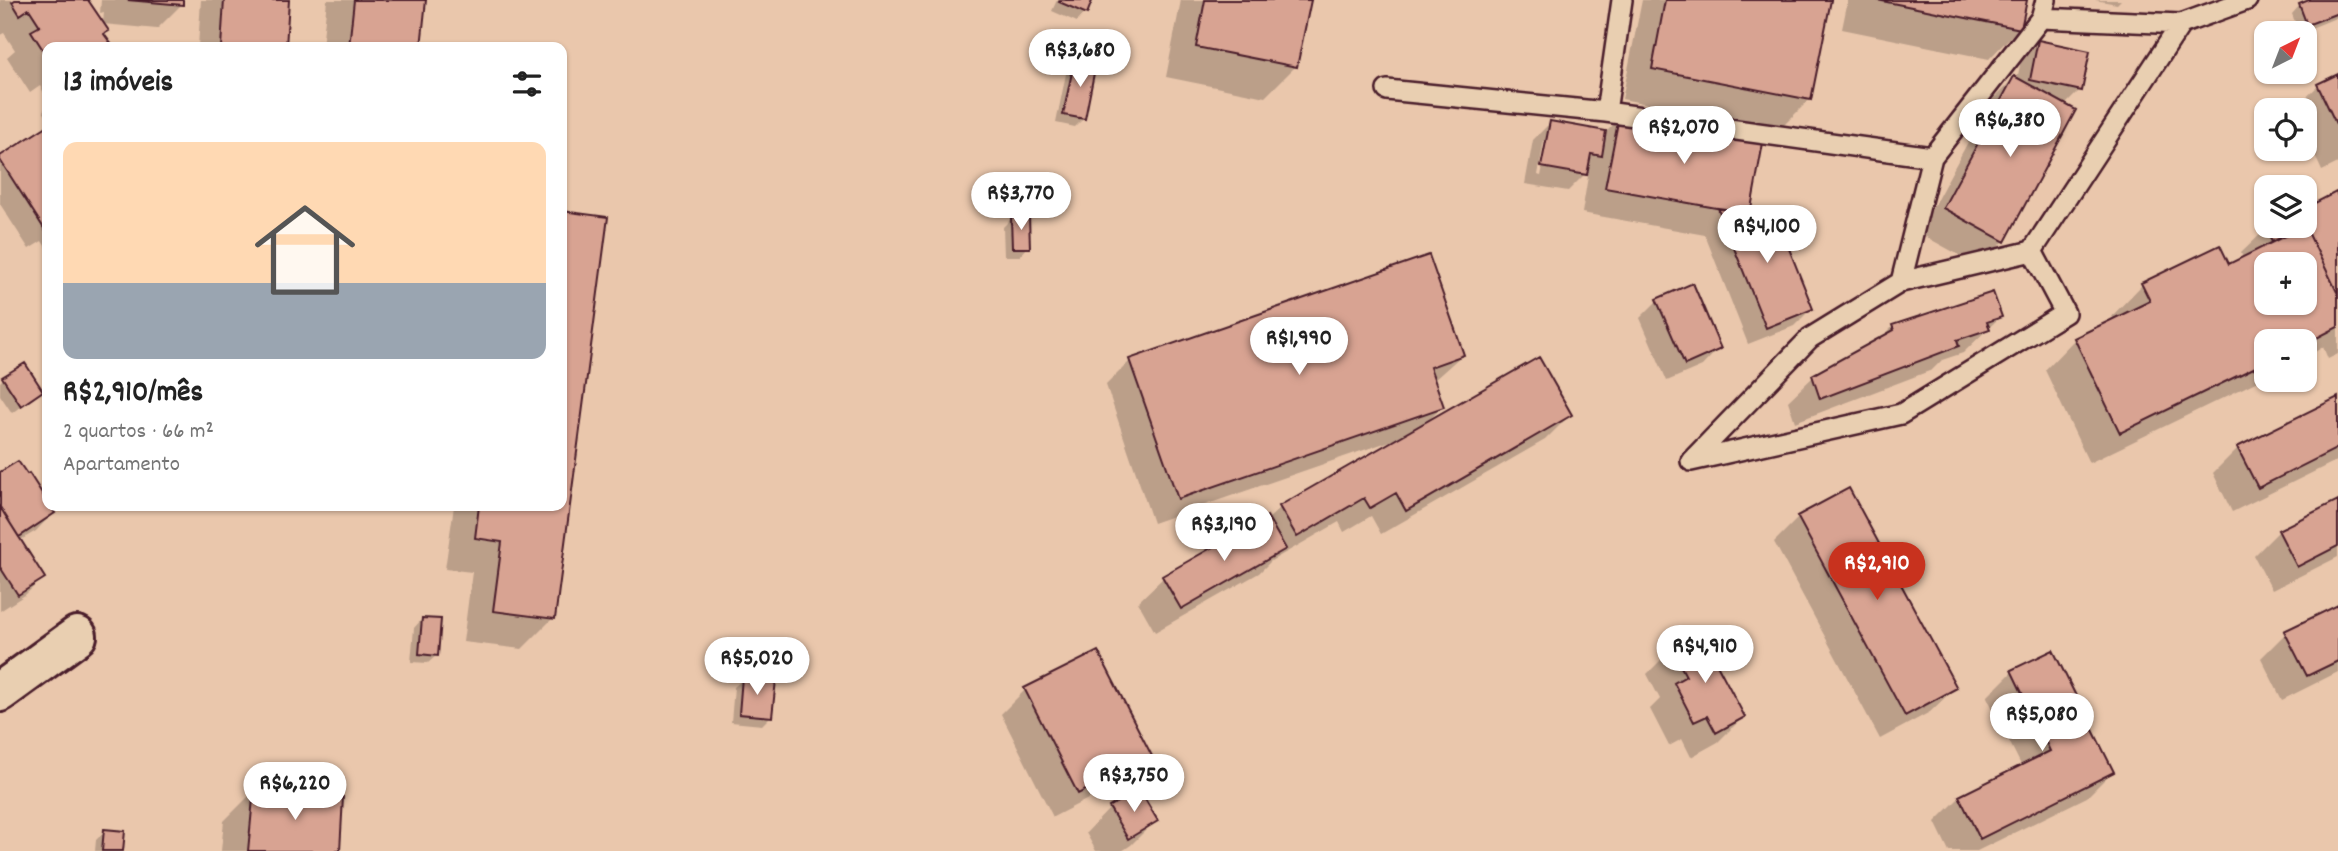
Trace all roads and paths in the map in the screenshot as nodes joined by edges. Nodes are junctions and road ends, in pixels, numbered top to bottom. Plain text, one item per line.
1 (1622, 0) edge
2 (2247, 0) edge
3 (2043, 9) edge
4 (2181, 24) junction
5 (1388, 90) dead end
6 (1606, 112) junction
7 (1932, 157) junction
8 (2032, 251) junction
9 (1901, 282) junction
10 (77, 636) dead end
11 (0, 692) edge

1 - 6 lane
2 - 4 lane
3 - 4 lane
3 - 7 lane
4 - 8 lane
5 - 6 lane
6 - 7 lane
7 - 9 lane
8 - 9 lane
8 - 9 lane
10 - 11 street

